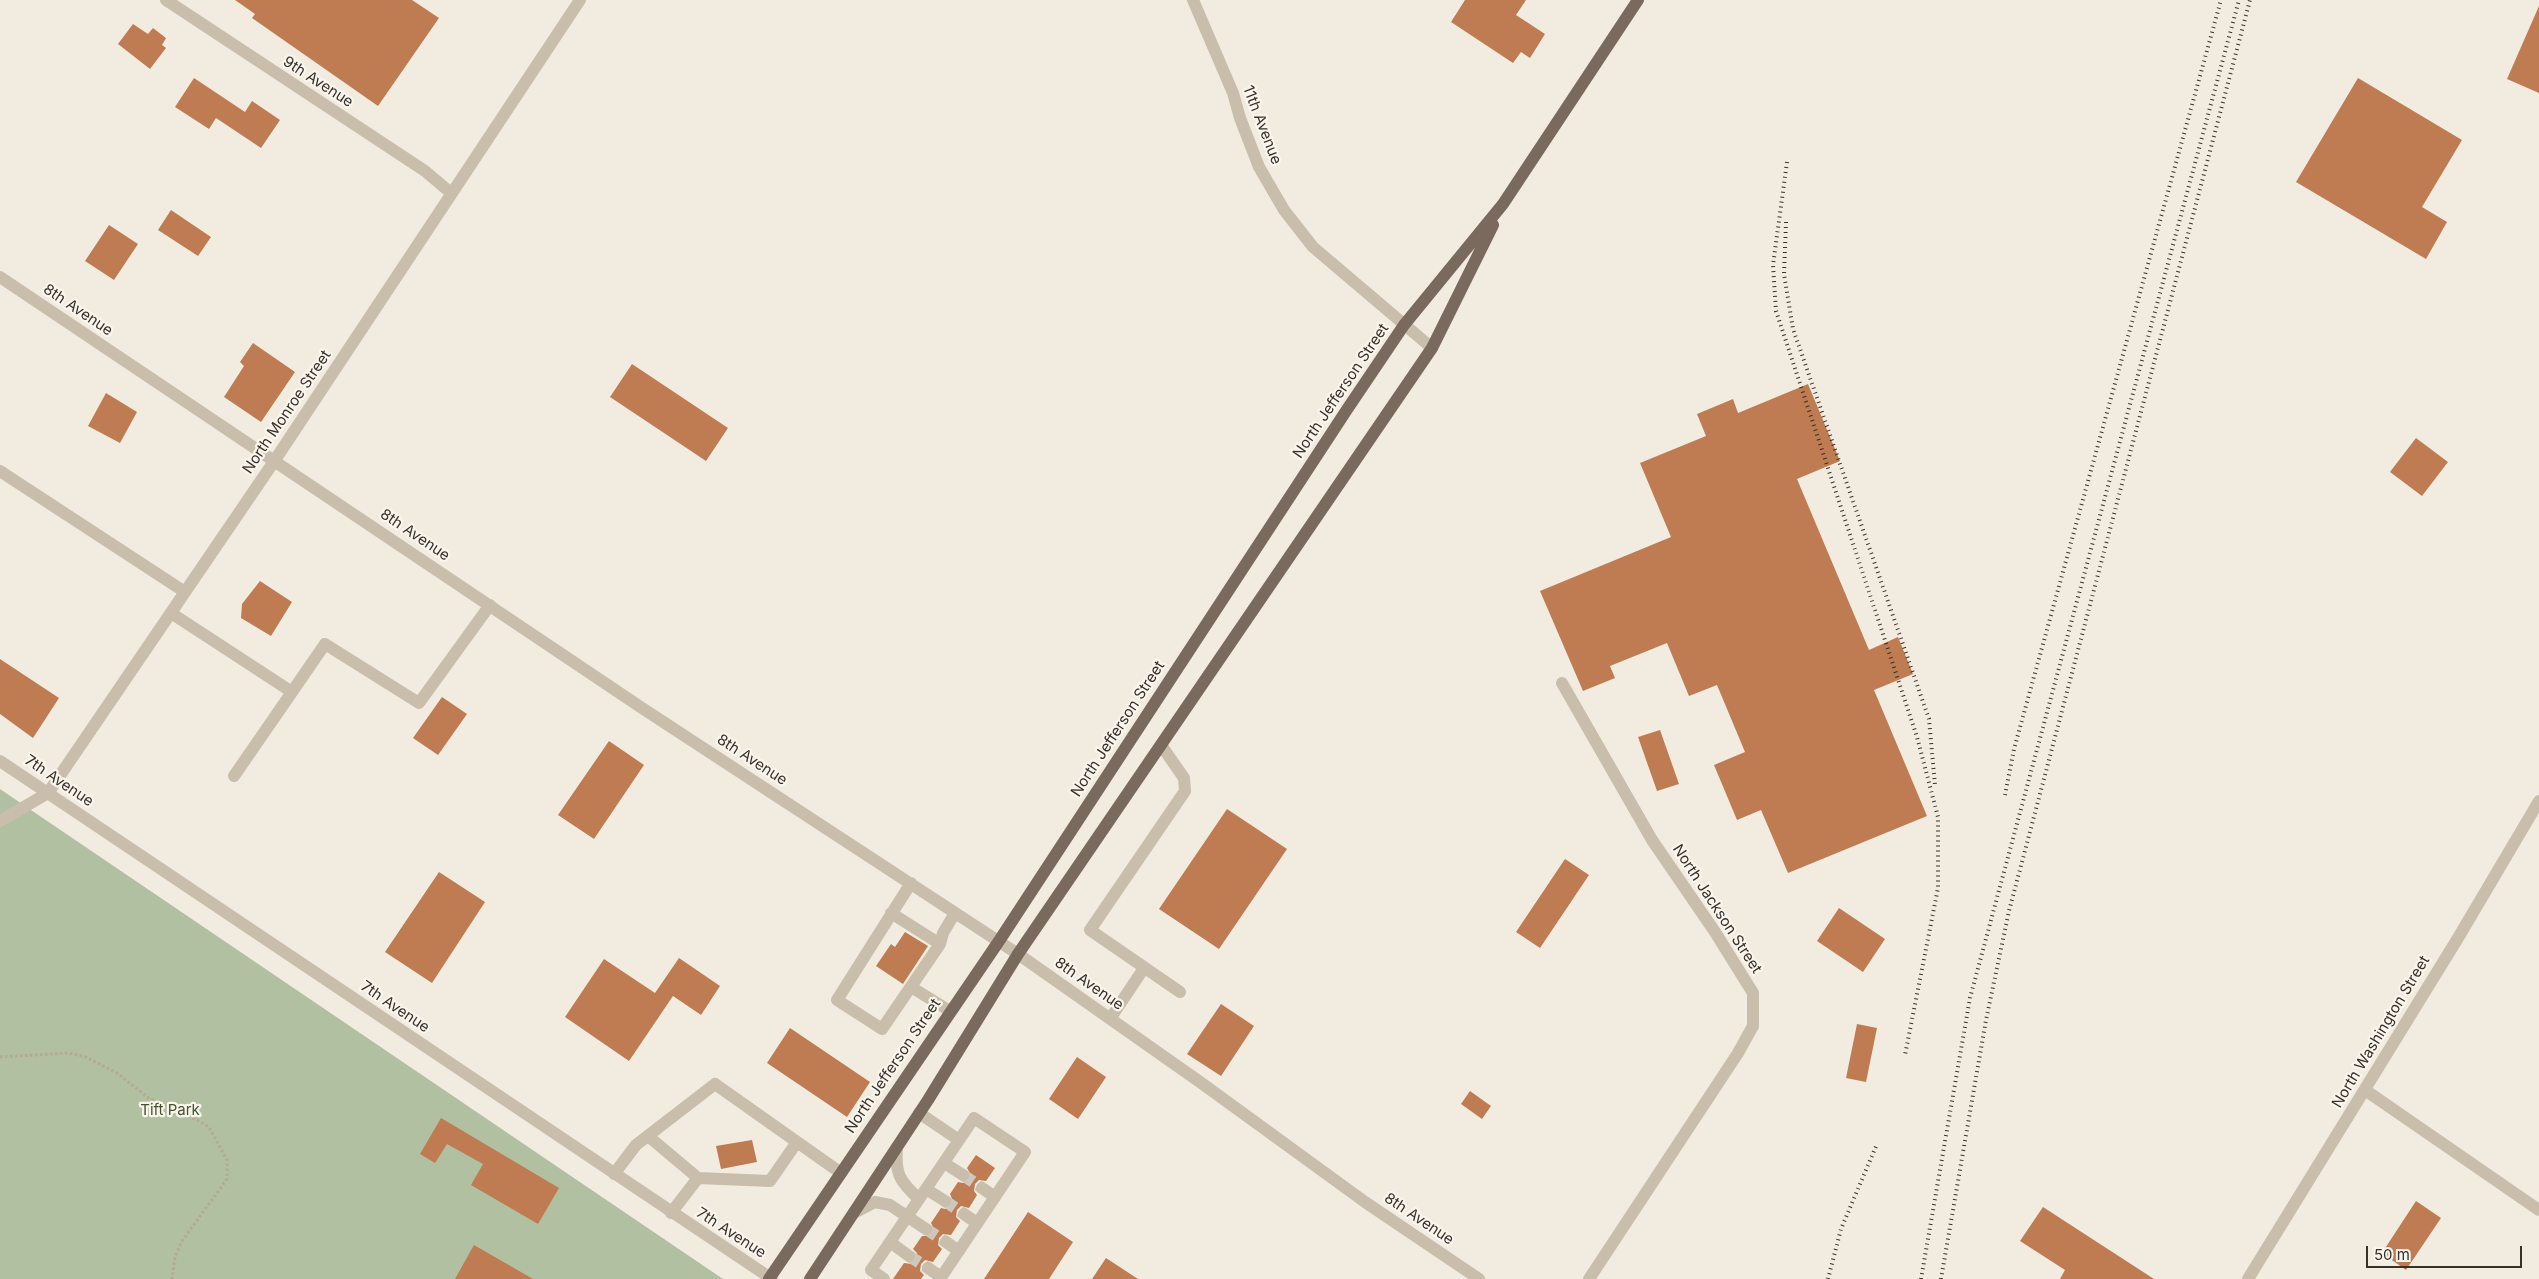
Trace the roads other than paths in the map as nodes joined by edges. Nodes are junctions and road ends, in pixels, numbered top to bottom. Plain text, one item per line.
1 (166, 0) edge
2 (580, 0) edge
3 (1193, 0) edge
4 (1638, 0) edge
5 (451, 193) junction
6 (1503, 204) junction
7 (0, 277) edge
8 (1404, 325) junction
9 (1432, 348) junction
10 (275, 460) junction
11 (0, 471) edge
12 (185, 592) junction
13 (490, 605) junction
14 (171, 612) junction
15 (1562, 683) dead end
16 (292, 692) junction
17 (1161, 745) junction
18 (0, 761) edge
19 (234, 776) dead end
20 (48, 794) junction
21 (2539, 801) edge
22 (0, 821) edge
23 (911, 883) junction
24 (955, 913) junction
25 (891, 914) junction
26 (999, 941) junction
27 (940, 944) junction
28 (1018, 954) junction
29 (1144, 968) junction
30 (911, 987) junction
31 (1180, 992) dead end
32 (950, 1012) junction
33 (1110, 1019) junction
34 (2365, 1090) junction
35 (919, 1113) junction
36 (648, 1136) junction
37 (959, 1140) junction
38 (797, 1142) junction
39 (897, 1147) junction
40 (944, 1162) junction
41 (841, 1173) junction
42 (614, 1174) junction
43 (963, 1175) tunnel mouth
44 (698, 1178) junction
45 (982, 1188) tunnel mouth
46 (922, 1194) junction
47 (995, 1197) junction
48 (945, 1201) tunnel mouth
49 (2539, 1210) edge
50 (671, 1213) junction
51 (854, 1213) junction
52 (964, 1214) tunnel mouth
53 (907, 1216) junction
54 (977, 1223) junction
55 (926, 1230) tunnel mouth
56 (890, 1242) junction
57 (946, 1242) tunnel mouth
58 (959, 1251) junction
59 (909, 1256) tunnel mouth
60 (928, 1268) tunnel mouth
61 (770, 1278) edge
62 (941, 1278) edge
63 (810, 1279) edge
64 (884, 1279) edge
65 (1479, 1279) edge
66 (1589, 1279) edge
67 (2248, 1279) edge

1 - 5 street, 9th Avenue
2 - 5 street, North Monroe Street
3 - 8 street, 11th Avenue
4 - 6 main road, North Jefferson Street
5 - 10 street, North Monroe Street
6 - 8 main road, North Jefferson Street
6 - 9 main road, North Jefferson Street
7 - 10 street, 8th Avenue
8 - 9 street, 11th Avenue
8 - 26 main road, North Jefferson Street
9 - 17 main road, North Jefferson Street
10 - 12 street, North Monroe Street
10 - 13 street, 8th Avenue
11 - 12 street
12 - 14 street, North Monroe Street
13 - 16 street
13 - 23 street, 8th Avenue
14 - 16 street
14 - 20 street, North Monroe Street
15 - 66 street, North Jackson Street
16 - 19 street
17 - 28 main road, North Jefferson Street
17 - 29 street
18 - 20 street, 7th Avenue
20 - 22 street, North Monroe Street
20 - 42 street, 7th Avenue
21 - 34 street, North Washington Street
23 - 24 street, 8th Avenue
23 - 25 street
24 - 26 street, 8th Avenue
24 - 27 street
25 - 27 street
25 - 30 street
26 - 28 street, 8th Avenue
26 - 32 main road, North Jefferson Street
27 - 30 street
28 - 33 street, 8th Avenue
28 - 35 main road, North Jefferson Street
29 - 31 street
29 - 33 street
30 - 32 street
32 - 41 main road, North Jefferson Street
33 - 65 street, 8th Avenue
34 - 49 street
34 - 67 street, North Washington Street
35 - 37 street
35 - 39 main road, North Jefferson Street
36 - 38 street
36 - 42 street
36 - 44 street
37 - 40 street
37 - 47 street
38 - 41 street
38 - 44 street
39 - 46 street
39 - 51 main road, North Jefferson Street
40 - 43 street
40 - 46 street
41 - 61 main road, North Jefferson Street
42 - 50 street, 7th Avenue
44 - 50 street
45 - 47 street
46 - 48 street
46 - 53 street
47 - 54 street
50 - 61 street, 7th Avenue
51 - 53 street
51 - 63 main road, North Jefferson Street
52 - 54 street
53 - 55 street
53 - 56 street
54 - 58 street
56 - 59 street
56 - 64 street
57 - 58 street
58 - 62 street
60 - 62 street

